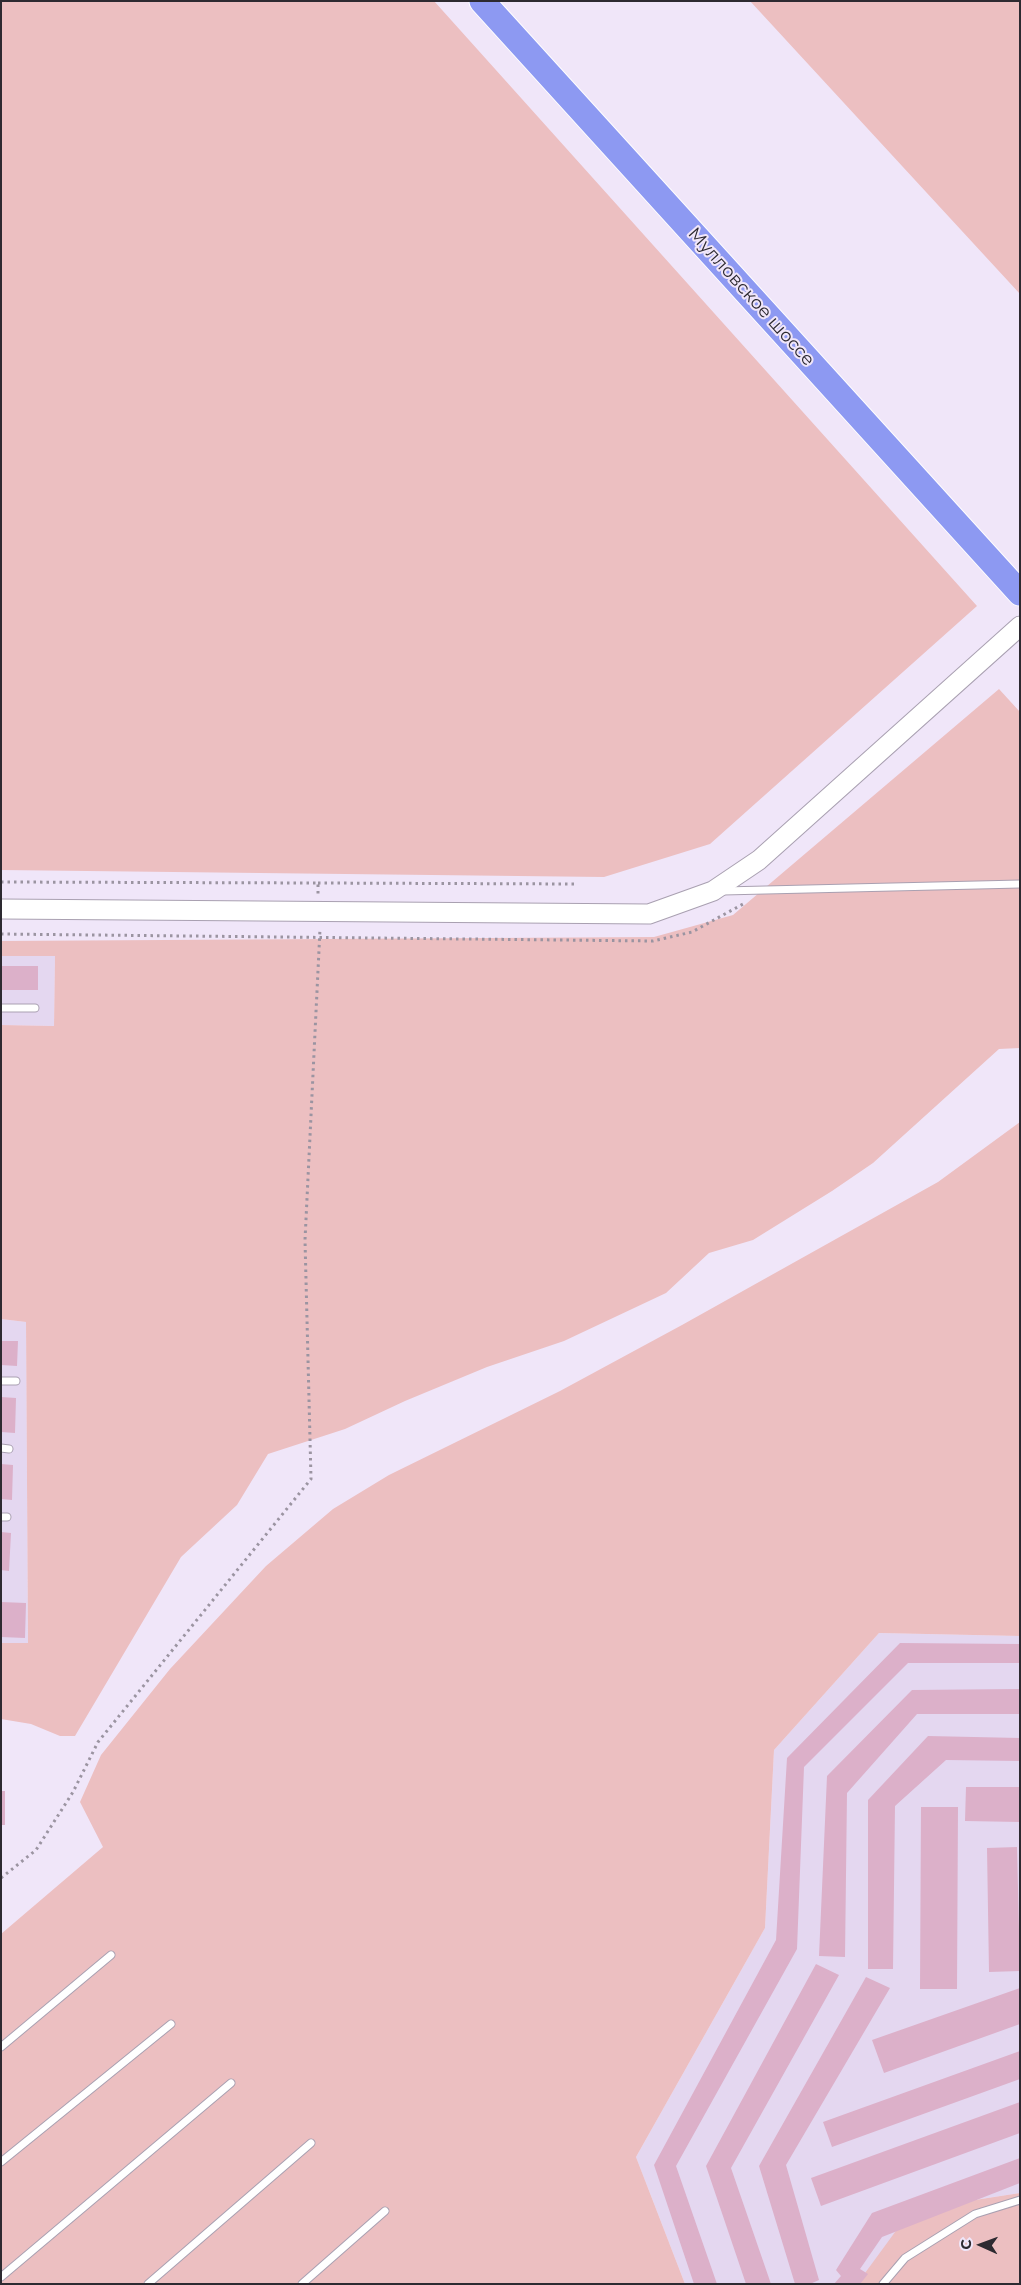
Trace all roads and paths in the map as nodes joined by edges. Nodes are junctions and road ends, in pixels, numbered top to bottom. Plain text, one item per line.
1 (482, 1) edge
2 (1020, 593) edge
3 (1020, 626) edge
4 (1, 882) edge
5 (318, 883) junction
6 (576, 884) dead end
7 (1020, 884) edge
8 (771, 890) junction
9 (713, 891) junction
10 (1, 909) edge
11 (319, 912) junction
12 (1, 934) edge
13 (321, 938) junction
14 (1, 1008) edge
15 (35, 1008) dead end
16 (1, 1381) edge
17 (16, 1382) dead end
18 (1, 1878) edge
19 (111, 1955) dead end
20 (171, 2024) dead end
21 (1, 2047) edge
22 (231, 2083) dead end
23 (311, 2142) dead end
24 (1, 2162) edge
25 (1020, 2200) edge
26 (385, 2211) dead end
27 (1, 2277) edge
28 (148, 2284) edge
29 (302, 2284) edge
30 (883, 2284) edge

1 - 2 highway, Мулловское шоссе
3 - 9 main road
4 - 5 path
5 - 6 path
5 - 11 path
7 - 8 lane
8 - 9 lane
8 - 13 path
9 - 11 main road
10 - 11 main road
11 - 13 path
12 - 13 path
13 - 18 path
14 - 15 lane
16 - 17 lane
19 - 21 lane
20 - 24 lane
22 - 27 lane
23 - 28 lane
25 - 30 lane
26 - 29 lane

